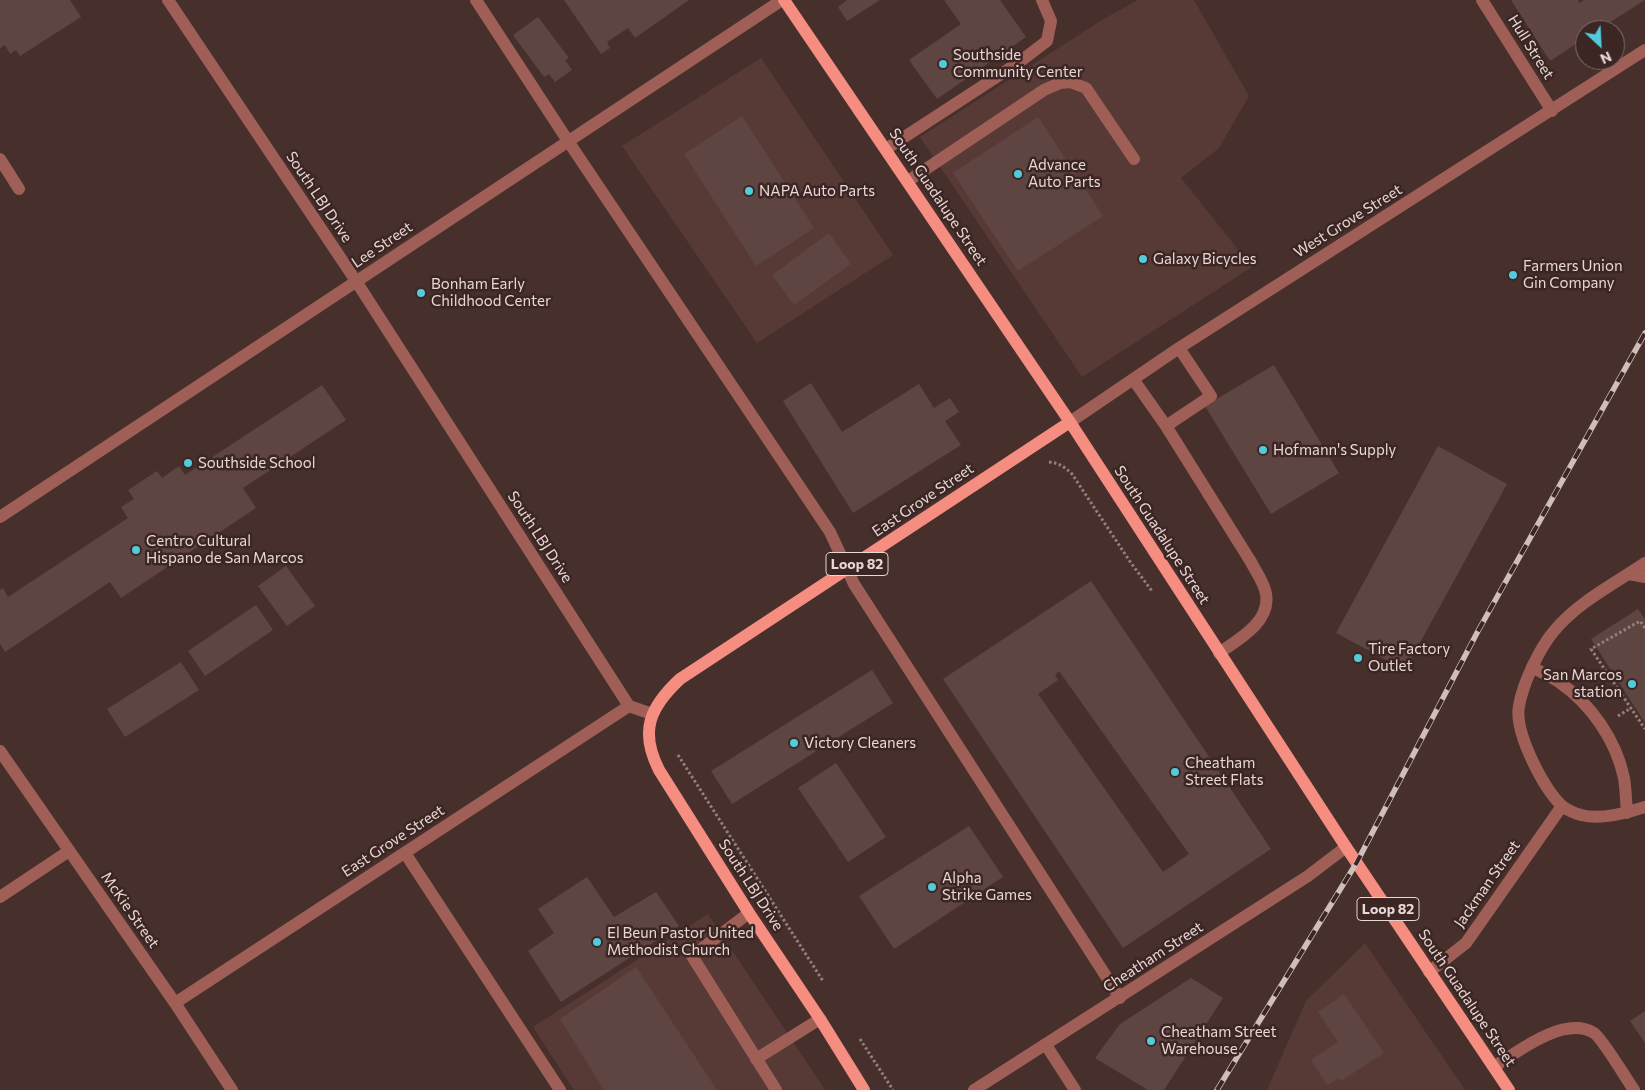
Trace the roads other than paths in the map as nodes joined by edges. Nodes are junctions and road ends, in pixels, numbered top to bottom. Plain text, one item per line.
1 (168, 0) edge
2 (476, 0) edge
3 (783, 0) edge
4 (1042, 0) edge
5 (1482, 0) edge
6 (1645, 50) edge
7 (1552, 110) junction
8 (568, 141) junction
9 (886, 149) junction
10 (0, 159) edge
11 (1134, 159) dead end
12 (908, 181) junction
13 (20, 189) dead end
14 (356, 281) junction
15 (1178, 348) junction
16 (1133, 379) junction
17 (1070, 422) junction
18 (1166, 426) junction
19 (0, 517) edge
20 (1645, 563) edge
21 (848, 570) junction
22 (1629, 574) junction
23 (1645, 577) edge
24 (1219, 653) junction
25 (1532, 667) junction
26 (629, 706) junction
27 (652, 714) junction
28 (0, 751) edge
29 (1562, 806) junction
30 (1645, 807) edge
31 (1627, 813) junction
32 (1346, 847) junction
33 (69, 851) junction
34 (405, 853) junction
35 (0, 897) edge
36 (749, 913) junction
37 (1429, 972) junction
38 (1120, 998) junction
39 (175, 1003) junction
40 (820, 1019) junction
41 (1046, 1045) junction
42 (756, 1058) junction
43 (1494, 1068) junction
44 (226, 1088) edge
45 (560, 1090) edge
46 (776, 1090) edge
47 (864, 1090) edge
48 (974, 1090) edge
49 (1075, 1090) edge
50 (1509, 1090) edge
51 (1634, 1090) edge

1 - 14 street, South LBJ Drive
2 - 8 street
3 - 8 street, Lee Street
3 - 9 main road, South Guadalupe Street / Loop 82
4 - 9 street
5 - 7 street, Hull Street
6 - 7 street, West Grove Street
7 - 15 street, West Grove Street
8 - 14 street, Lee Street
8 - 21 street
9 - 12 main road, South Guadalupe Street / Loop 82
10 - 13 street
11 - 12 street
12 - 17 main road, South Guadalupe Street / Loop 82
14 - 19 street, Lee Street
14 - 26 street, South LBJ Drive
15 - 16 street, West Grove Street
15 - 18 street
16 - 17 street, West Grove Street
16 - 18 street
17 - 21 main road, East Grove Street / Loop 82
17 - 24 main road, South Guadalupe Street / Loop 82
18 - 24 street
20 - 22 street
21 - 27 main road, East Grove Street / Loop 82
21 - 38 street
22 - 23 street
22 - 25 street
24 - 32 main road, South Guadalupe Street / Loop 82
25 - 29 street
25 - 31 street
26 - 27 street
26 - 34 street, East Grove Street
27 - 36 main road, South LBJ Drive / Loop 82
28 - 33 street, McKie Street
29 - 31 street
29 - 37 street, Jackman Street
30 - 31 street
32 - 37 main road, South Guadalupe Street / Loop 82
32 - 38 street, Cheatham Street
33 - 35 street
33 - 39 street, McKie Street
34 - 39 street, East Grove Street
34 - 45 street
36 - 40 main road, South LBJ Drive / Loop 82
36 - 42 street
37 - 43 main road, South Guadalupe Street / Loop 82
38 - 41 street, Cheatham Street
39 - 44 street, McKie Street
40 - 42 street
40 - 47 main road, South LBJ Drive / Loop 82
41 - 48 street, Cheatham Street
41 - 49 street
42 - 46 street
43 - 50 main road, South Guadalupe Street / Loop 82
43 - 51 street

